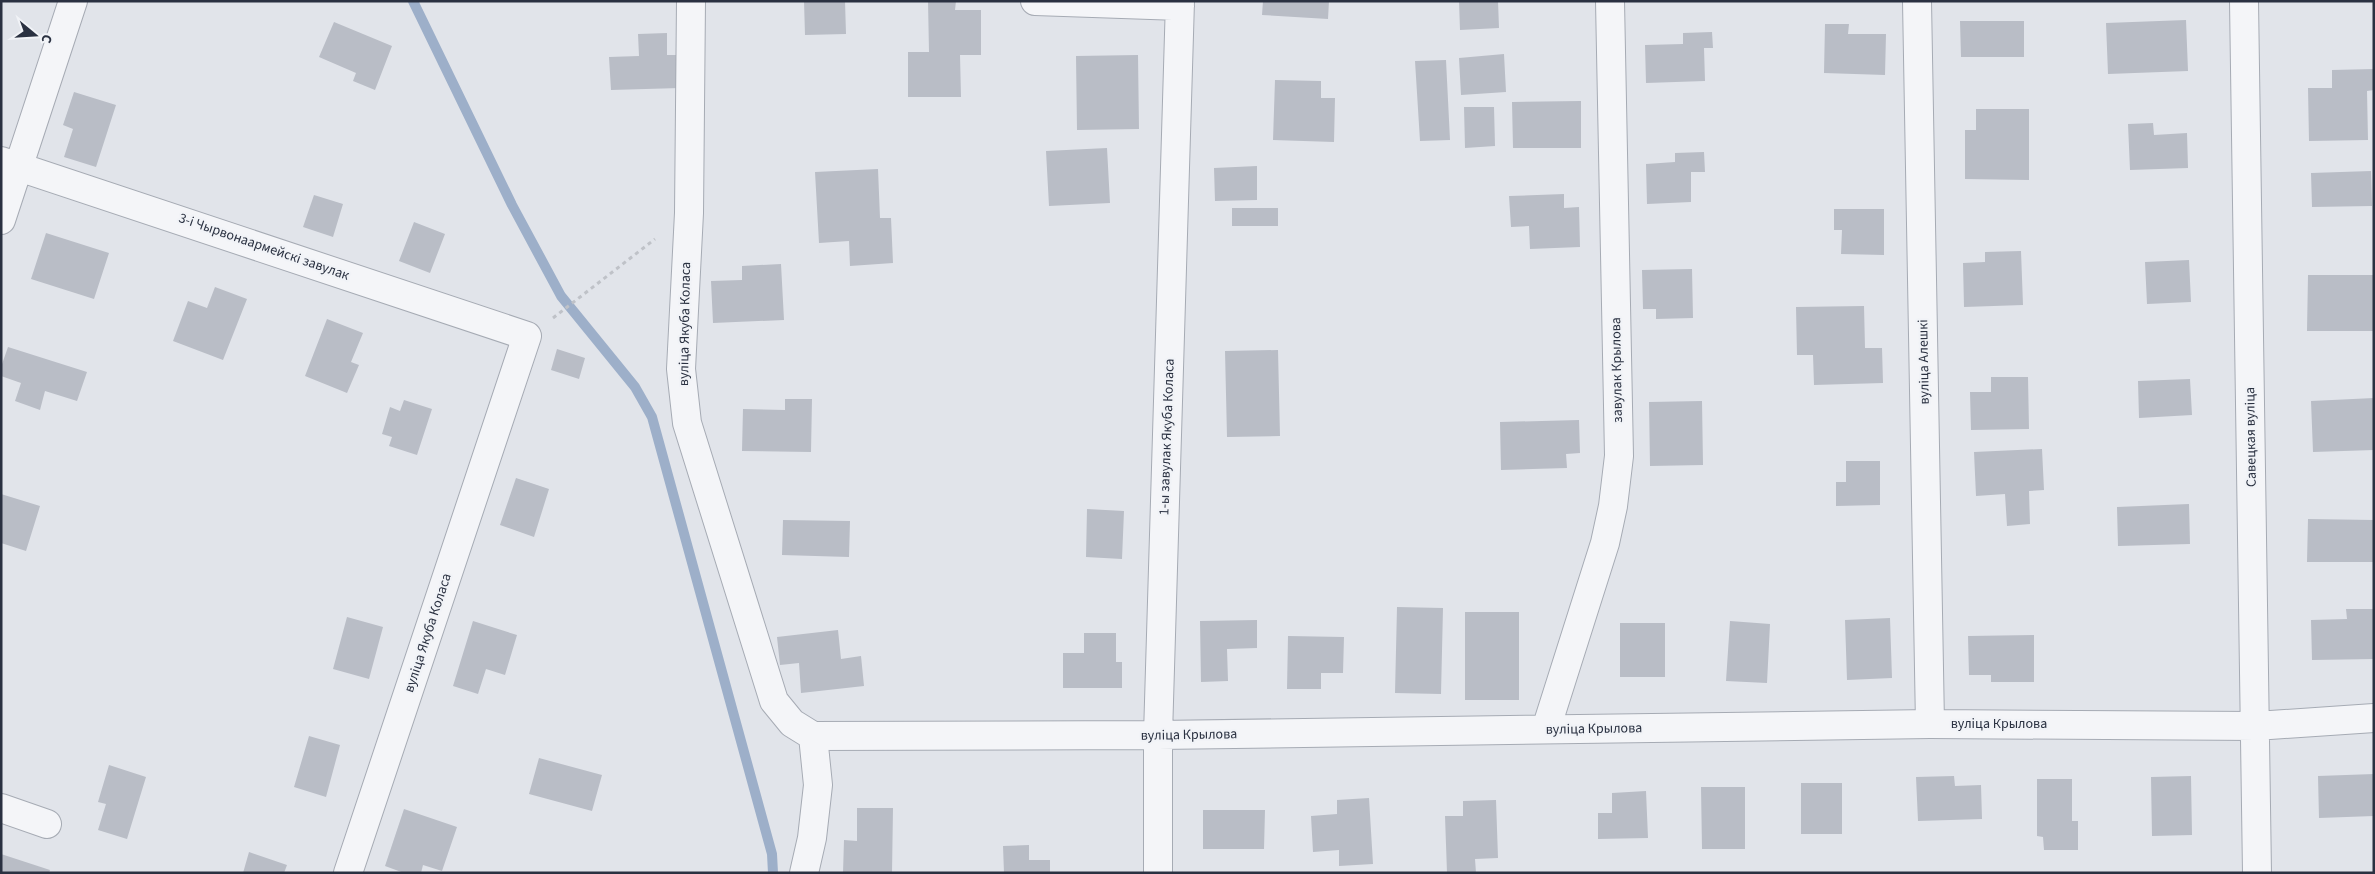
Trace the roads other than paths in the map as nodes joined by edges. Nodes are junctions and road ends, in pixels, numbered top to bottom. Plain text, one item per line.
1 (73, 1) edge
2 (691, 1) edge
3 (1035, 1) edge
4 (1610, 1) edge
5 (1917, 1) edge
6 (2244, 1) edge
7 (1180, 4) edge
8 (10, 163) edge
9 (1, 220) edge
10 (527, 336) joint
11 (2374, 718) edge
12 (1930, 724) junction
13 (2256, 726) junction
14 (1546, 729) junction
15 (1158, 735) junction
16 (813, 736) junction
17 (1, 808) edge
18 (47, 824) dead end
19 (348, 873) edge
20 (804, 873) edge
21 (1158, 873) edge
22 (2257, 873) edge

1 - 8 street
2 - 16 street, вуліца Якуба Коласа
3 - 7 street
4 - 14 street, завулак Крылова
5 - 12 street, вуліца Алешкі
6 - 13 street, Савецкая вуліца
7 - 15 street, 1-ы завулак Якуба Коласа
8 - 9 street
8 - 10 street, 3-і Чырвонаармейскі завулак
10 - 19 street, вуліца Якуба Коласа
11 - 13 street, вуліца Крылова
12 - 13 street, вуліца Крылова
12 - 14 street, вуліца Крылова
13 - 22 street, Савецкая вуліца
14 - 15 street, вуліца Крылова
15 - 16 street, вуліца Крылова
15 - 21 street, 1-ы завулак Якуба Коласа
16 - 20 street
17 - 18 street

